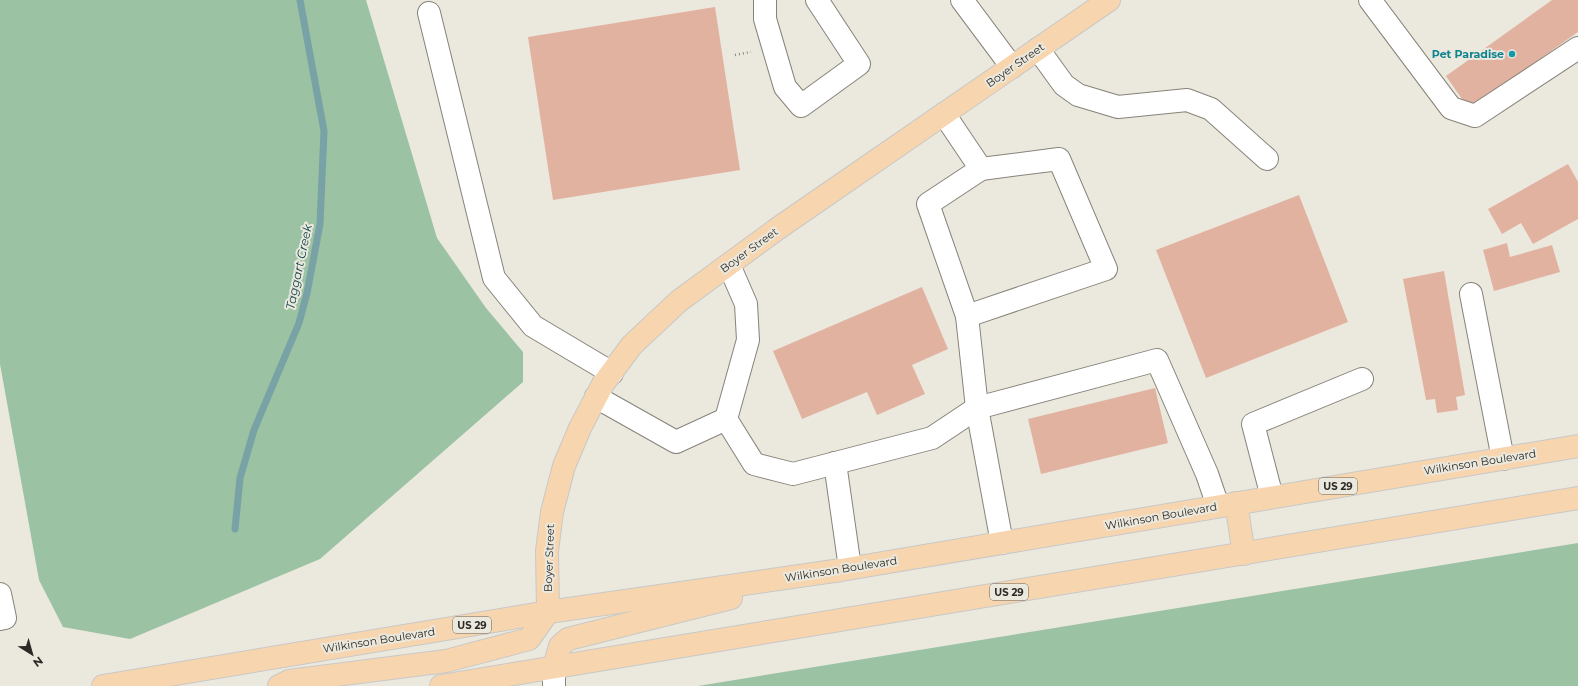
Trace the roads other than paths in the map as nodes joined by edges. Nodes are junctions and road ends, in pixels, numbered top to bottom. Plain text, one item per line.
1 (765, 0) edge
2 (817, 0) edge
3 (962, 0) edge
4 (1109, 0) edge
5 (1370, 0) edge
6 (429, 13) dead end
7 (1578, 48) edge
8 (1038, 49) junction
9 (1012, 67) junction
10 (944, 114) junction
11 (1267, 159) dead end
12 (981, 169) junction
13 (729, 264) junction
14 (1471, 294) dead end
15 (967, 316) junction
16 (612, 373) junction
17 (1362, 379) dead end
18 (596, 397) junction
19 (977, 408) junction
20 (726, 419) junction
21 (1578, 446) edge
22 (1503, 459) junction
23 (835, 463) junction
24 (1272, 498) junction
25 (1578, 498) edge
26 (1227, 505) junction
27 (1002, 543) junction
28 (1244, 554) junction
29 (846, 569) junction
30 (0, 594) edge
31 (548, 612) junction
32 (0, 618) edge
33 (554, 677) edge
34 (103, 686) edge
35 (278, 686) edge
36 (441, 686) edge

1 - 2 street
3 - 9 street
4 - 8 main road, Boyer Street
5 - 7 street
6 - 16 street
8 - 9 main road, Boyer Street
8 - 11 street
9 - 10 main road, Boyer Street
10 - 12 street
10 - 13 main road, Boyer Street
12 - 15 street
12 - 15 street
13 - 16 main road, Boyer Street
13 - 20 street
14 - 22 street
15 - 19 street
16 - 18 main road, Boyer Street
17 - 24 street
18 - 20 street
18 - 31 main road, Boyer Street
19 - 23 street
19 - 26 street
19 - 27 street
20 - 23 street
21 - 22 main road, Wilkinson Boulevard / US 29
22 - 24 main road, Wilkinson Boulevard / US 29
23 - 29 street
24 - 26 main road, Wilkinson Boulevard / US 29
25 - 28 main road, US 29
26 - 27 main road, Wilkinson Boulevard / US 29
26 - 28 main road
27 - 29 main road, Wilkinson Boulevard / US 29
28 - 33 main road, US 29
29 - 31 main road, Wilkinson Boulevard / US 29
29 - 33 main road
30 - 32 street
31 - 34 main road, Wilkinson Boulevard / US 29
31 - 35 main road
33 - 36 main road, US 29

